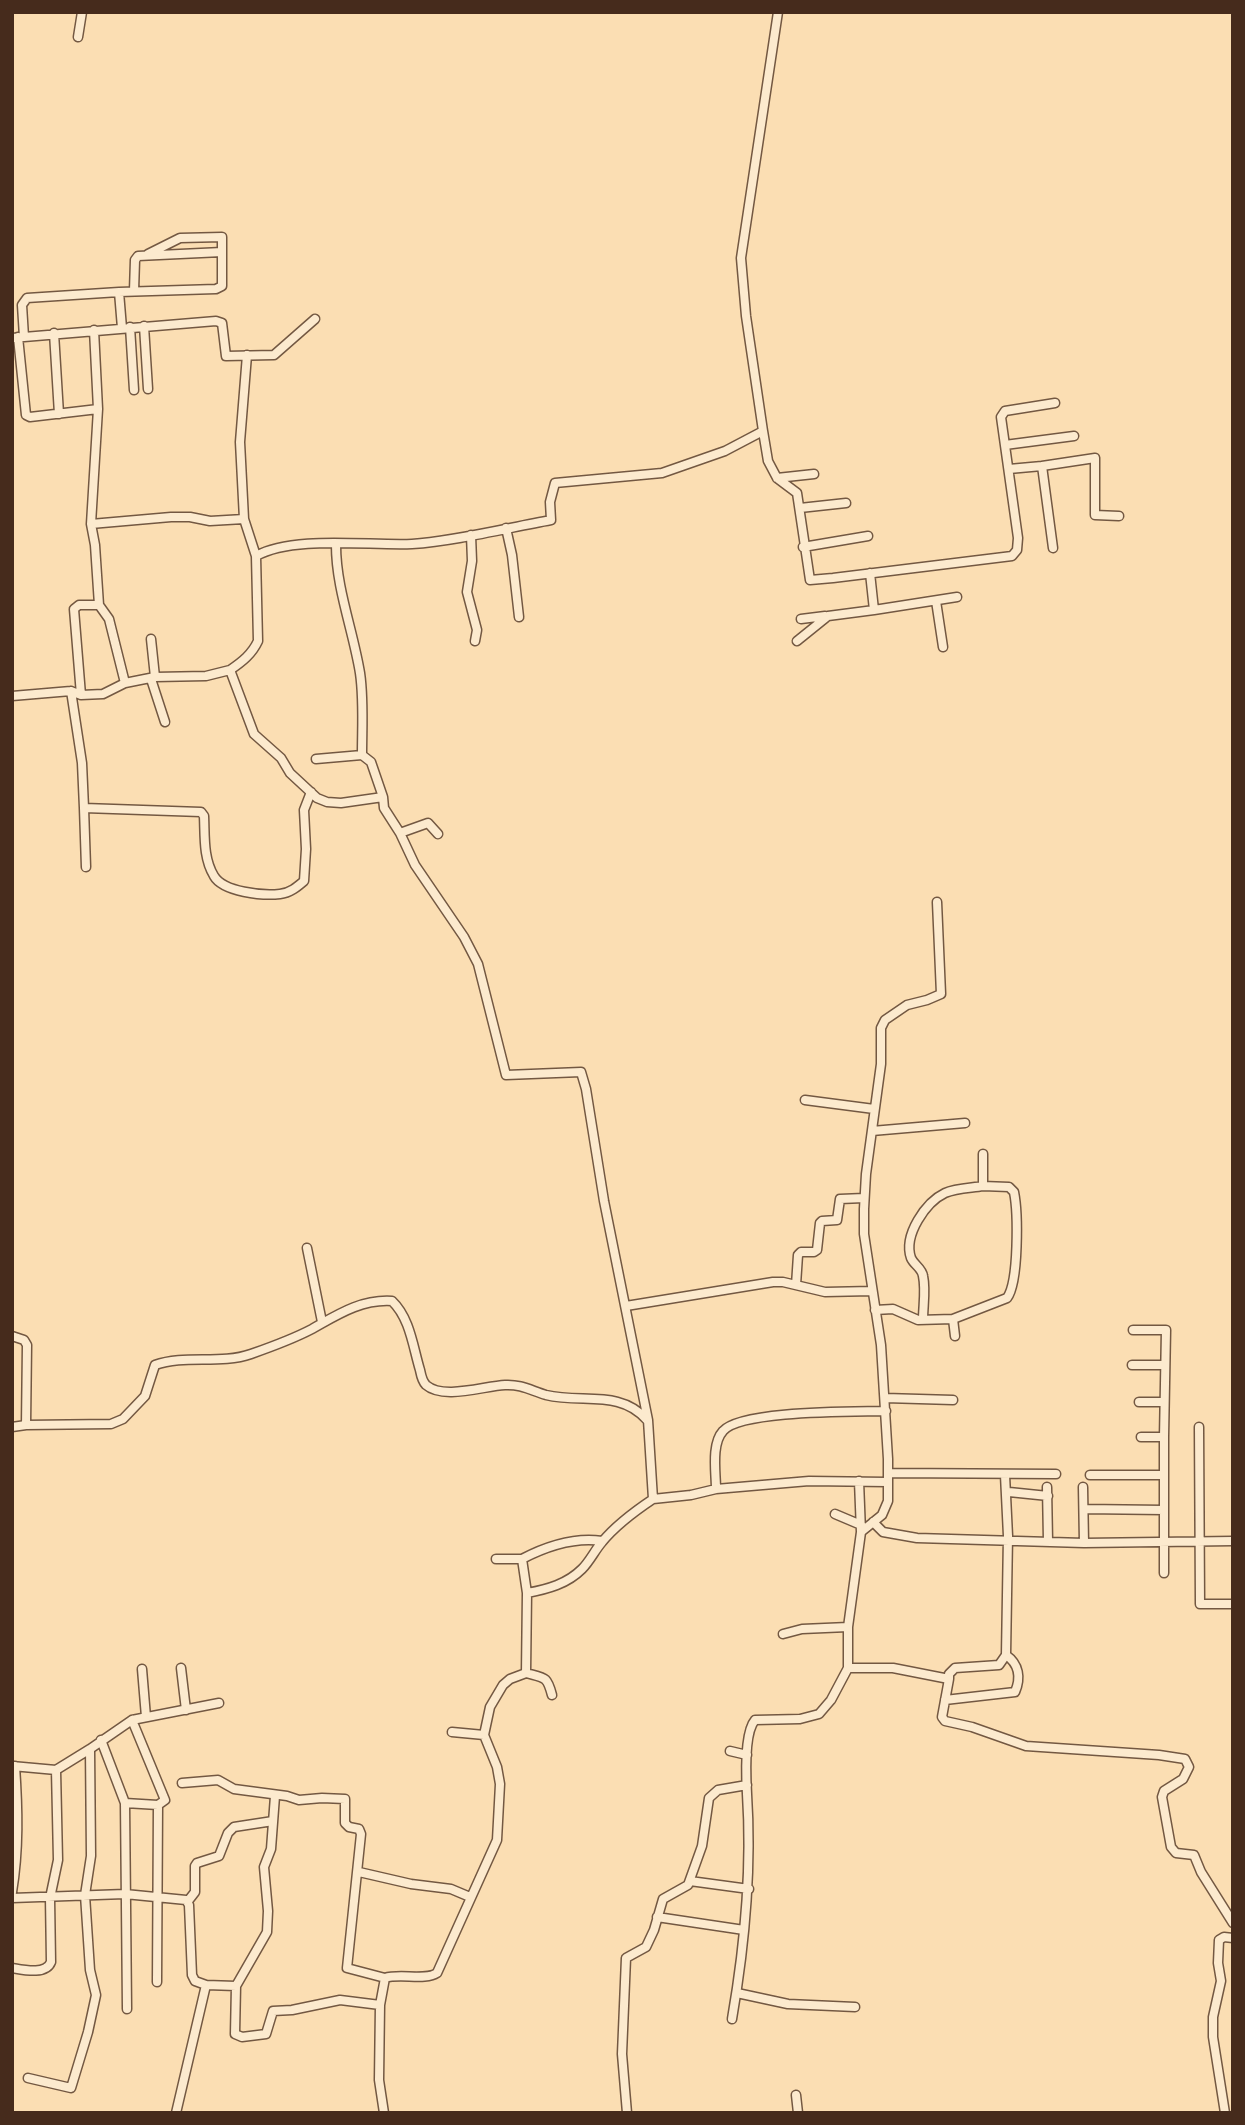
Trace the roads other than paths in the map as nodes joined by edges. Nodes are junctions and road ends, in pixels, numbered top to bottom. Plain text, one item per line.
1 (82, 12) edge
2 (778, 12) edge
3 (78, 37) dead end
4 (180, 238) junction
5 (222, 252) junction
6 (180, 253) junction
7 (148, 254) junction
8 (134, 291) junction
9 (119, 292) junction
10 (315, 319) dead end
11 (144, 326) junction
12 (126, 328) junction
13 (94, 330) junction
14 (54, 333) junction
15 (18, 337) edge
16 (247, 355) junction
17 (148, 389) dead end
18 (134, 390) dead end
19 (1055, 403) dead end
20 (98, 409) junction
21 (60, 414) junction
22 (763, 431) junction
23 (1074, 436) dead end
24 (1005, 445) junction
25 (1042, 466) junction
26 (1009, 469) junction
27 (814, 474) dead end
28 (777, 478) junction
29 (846, 503) dead end
30 (800, 508) junction
31 (1119, 516) dead end
32 (244, 519) junction
33 (91, 524) junction
34 (506, 528) junction
35 (471, 534) junction
36 (868, 536) dead end
37 (335, 545) junction
38 (803, 547) junction
39 (1053, 548) dead end
40 (256, 556) junction
41 (870, 573) junction
42 (957, 597) dead end
43 (936, 601) junction
44 (99, 605) junction
45 (874, 610) junction
46 (828, 616) junction
47 (519, 617) dead end
48 (801, 620) dead end
49 (151, 639) dead end
50 (475, 641) dead end
51 (797, 641) dead end
52 (943, 647) dead end
53 (230, 670) junction
54 (153, 678) junction
55 (125, 683) junction
56 (71, 691) junction
57 (81, 695) junction
58 (12, 696) edge
59 (165, 722) dead end
60 (362, 755) junction
61 (316, 759) dead end
62 (311, 792) junction
63 (383, 797) junction
64 (84, 808) junction
65 (400, 834) junction
66 (438, 834) dead end
67 (86, 867) dead end
68 (937, 902) dead end
69 (805, 1100) dead end
70 (874, 1109) junction
71 (965, 1123) dead end
72 (872, 1131) junction
73 (983, 1154) dead end
74 (983, 1186) junction
75 (864, 1198) junction
76 (307, 1248) dead end
77 (796, 1285) junction
78 (872, 1291) junction
79 (626, 1306) junction
80 (875, 1310) junction
81 (953, 1319) junction
82 (923, 1321) junction
83 (322, 1322) junction
84 (1133, 1330) dead end
85 (12, 1336) edge
86 (955, 1336) dead end
87 (1132, 1365) dead end
88 (1165, 1365) junction
89 (885, 1398) junction
90 (953, 1400) dead end
91 (1139, 1402) dead end
92 (1164, 1402) junction
93 (886, 1411) junction
94 (648, 1420) junction
95 (26, 1425) junction
96 (12, 1427) edge
97 (1199, 1427) dead end
98 (1141, 1437) dead end
99 (1164, 1437) junction
100 (1056, 1474) dead end
101 (1005, 1475) junction
102 (1090, 1475) dead end
103 (1164, 1475) junction
104 (888, 1478) junction
105 (859, 1481) junction
106 (1083, 1487) dead end
107 (716, 1489) junction
108 (1009, 1492) dead end
109 (653, 1499) junction
110 (1084, 1509) junction
111 (1164, 1510) junction
112 (835, 1514) dead end
113 (873, 1522) junction
114 (861, 1528) junction
115 (603, 1541) junction
116 (1007, 1541) junction
117 (1048, 1541) junction
118 (1199, 1541) junction
119 (1233, 1541) edge
120 (1164, 1542) junction
121 (1084, 1543) junction
122 (496, 1559) dead end
123 (522, 1559) junction
124 (1164, 1573) dead end
125 (527, 1593) junction
126 (1233, 1604) edge
127 (848, 1627) junction
128 (783, 1634) dead end
129 (1006, 1655) junction
130 (181, 1668) dead end
131 (848, 1668) junction
132 (142, 1669) dead end
133 (526, 1673) junction
134 (949, 1679) junction
135 (552, 1695) dead end
136 (945, 1700) junction
137 (219, 1703) dead end
138 (186, 1710) junction
139 (146, 1717) junction
140 (132, 1720) junction
141 (452, 1732) dead end
142 (484, 1734) junction
143 (101, 1740) junction
144 (90, 1749) junction
145 (730, 1751) dead end
146 (747, 1755) junction
147 (14, 1766) edge
148 (56, 1770) junction
149 (182, 1783) dead end
150 (747, 1785) junction
151 (275, 1796) junction
152 (125, 1802) junction
153 (158, 1805) junction
154 (273, 1821) junction
155 (359, 1872) junction
156 (690, 1881) junction
157 (749, 1889) junction
158 (12, 1892) edge
159 (125, 1894) junction
160 (85, 1895) junction
161 (158, 1895) junction
162 (470, 1897) junction
163 (12, 1898) edge
164 (50, 1898) junction
165 (188, 1901) junction
166 (657, 1917) junction
167 (1233, 1923) edge
168 (744, 1930) junction
169 (1233, 1938) edge
170 (12, 1968) edge
171 (385, 1979) junction
172 (157, 1982) dead end
173 (206, 1985) junction
174 (236, 1986) junction
175 (737, 1993) junction
176 (380, 2005) junction
177 (855, 2007) dead end
178 (127, 2009) dead end
179 (732, 2020) dead end
180 (29, 2078) dead end
181 (796, 2095) dead end
182 (176, 2113) edge
183 (383, 2113) edge
184 (626, 2113) edge
185 (798, 2113) edge
186 (1225, 2113) edge

1 - 3 street
2 - 22 street
4 - 5 street
4 - 6 street
4 - 7 street
5 - 6 street
5 - 8 street
6 - 7 street
7 - 8 street
8 - 9 street
9 - 12 street
9 - 15 street
10 - 16 street
11 - 12 street
11 - 16 street
11 - 17 street
12 - 13 street
12 - 18 street
13 - 14 street
13 - 20 street
14 - 15 street
14 - 21 street
15 - 21 street
16 - 32 street
19 - 24 street
20 - 21 street
20 - 33 street
22 - 28 street
22 - 34 street
23 - 24 street
24 - 26 street
25 - 26 street
25 - 31 street
25 - 39 street
26 - 41 street
27 - 28 street
28 - 30 street
29 - 30 street
30 - 38 street
32 - 33 street
32 - 40 street
33 - 44 street
34 - 35 street
34 - 47 street
35 - 37 street
35 - 50 street
36 - 38 street
37 - 40 street
37 - 60 street
38 - 41 street
40 - 53 street
41 - 45 street
42 - 43 street
43 - 45 street
43 - 52 street
44 - 55 street
44 - 57 street
45 - 46 street
46 - 48 street
46 - 51 street
49 - 54 street
53 - 54 street
53 - 62 street
54 - 55 street
54 - 59 street
55 - 57 street
56 - 57 street
56 - 58 street
56 - 64 street
60 - 61 street
60 - 63 street
62 - 63 street
62 - 64 street
63 - 65 street
64 - 67 street
65 - 66 street
65 - 79 street
68 - 70 street
69 - 70 street
70 - 72 street
71 - 72 street
72 - 75 street
73 - 74 street
74 - 81 street
74 - 82 street
75 - 77 street
75 - 78 street
76 - 83 street
77 - 78 street
77 - 79 street
78 - 80 street
79 - 94 street
80 - 82 street
80 - 89 street
81 - 82 street
81 - 86 street
83 - 94 street
83 - 95 street
84 - 88 street
85 - 95 street
87 - 88 street
88 - 92 street
89 - 90 street
89 - 93 street
91 - 92 street
92 - 99 street
93 - 104 street
93 - 107 street
94 - 109 street
95 - 96 street
97 - 118 street
98 - 99 street
99 - 103 street
100 - 101 street
101 - 104 street
101 - 116 street
102 - 103 street
103 - 111 street
104 - 105 street
104 - 113 street
105 - 107 street
105 - 114 street
106 - 110 street
107 - 109 street
108 - 117 street
109 - 115 street
110 - 111 street
110 - 121 street
111 - 120 street
112 - 114 street
113 - 114 street
113 - 116 street
114 - 127 street
115 - 123 street
115 - 125 street
116 - 117 street
116 - 129 street
117 - 121 street
118 - 119 street
118 - 120 street
118 - 126 street
120 - 121 street
120 - 124 street
122 - 123 street
123 - 125 street
125 - 133 street
127 - 128 street
127 - 131 street
129 - 134 street
129 - 136 street
130 - 138 street
131 - 134 street
131 - 146 street
132 - 139 street
133 - 135 street
133 - 142 street
134 - 136 street
136 - 167 street
137 - 138 street
138 - 139 street
139 - 140 street
140 - 143 street
140 - 153 street
141 - 142 street
142 - 162 street
143 - 144 street
143 - 152 street
144 - 148 street
144 - 160 street
145 - 146 street
146 - 150 street
147 - 148 street
147 - 158 street
148 - 164 street
149 - 151 street
150 - 156 street
150 - 157 street
151 - 154 street
151 - 155 street
152 - 153 street
152 - 159 street
153 - 161 street
154 - 165 street
154 - 174 street
155 - 162 street
155 - 171 street
156 - 157 street
156 - 166 street
157 - 168 street
159 - 160 street
159 - 161 street
159 - 178 street
160 - 164 street
160 - 180 street
161 - 165 street
161 - 172 street
162 - 171 street
163 - 164 street
164 - 170 street
165 - 173 street
166 - 168 street
166 - 184 street
168 - 175 street
169 - 186 street
171 - 176 street
173 - 174 street
173 - 182 street
174 - 176 street
175 - 177 street
175 - 179 street
176 - 183 street
181 - 185 street

